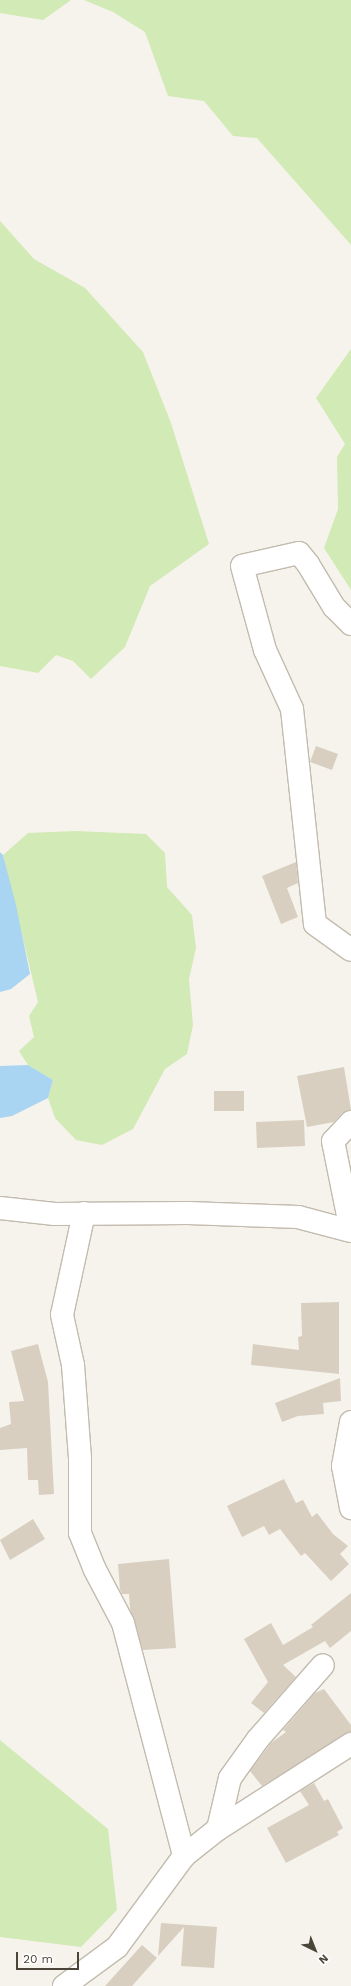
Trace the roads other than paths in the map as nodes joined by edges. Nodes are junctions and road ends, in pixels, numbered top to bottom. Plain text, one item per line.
1 (351, 624) edge
2 (351, 950) edge
3 (351, 1122) edge
4 (0, 1208) edge
5 (84, 1213) junction
6 (351, 1230) edge
7 (351, 1422) edge
8 (351, 1508) edge
9 (323, 1665) dead end
10 (351, 1744) edge
11 (218, 1829) junction
12 (184, 1856) junction
13 (64, 1986) edge

1 - 2 street
3 - 6 street
4 - 5 street
5 - 6 street
5 - 12 street
7 - 8 street
9 - 11 street
10 - 11 street
11 - 12 street
12 - 13 street

